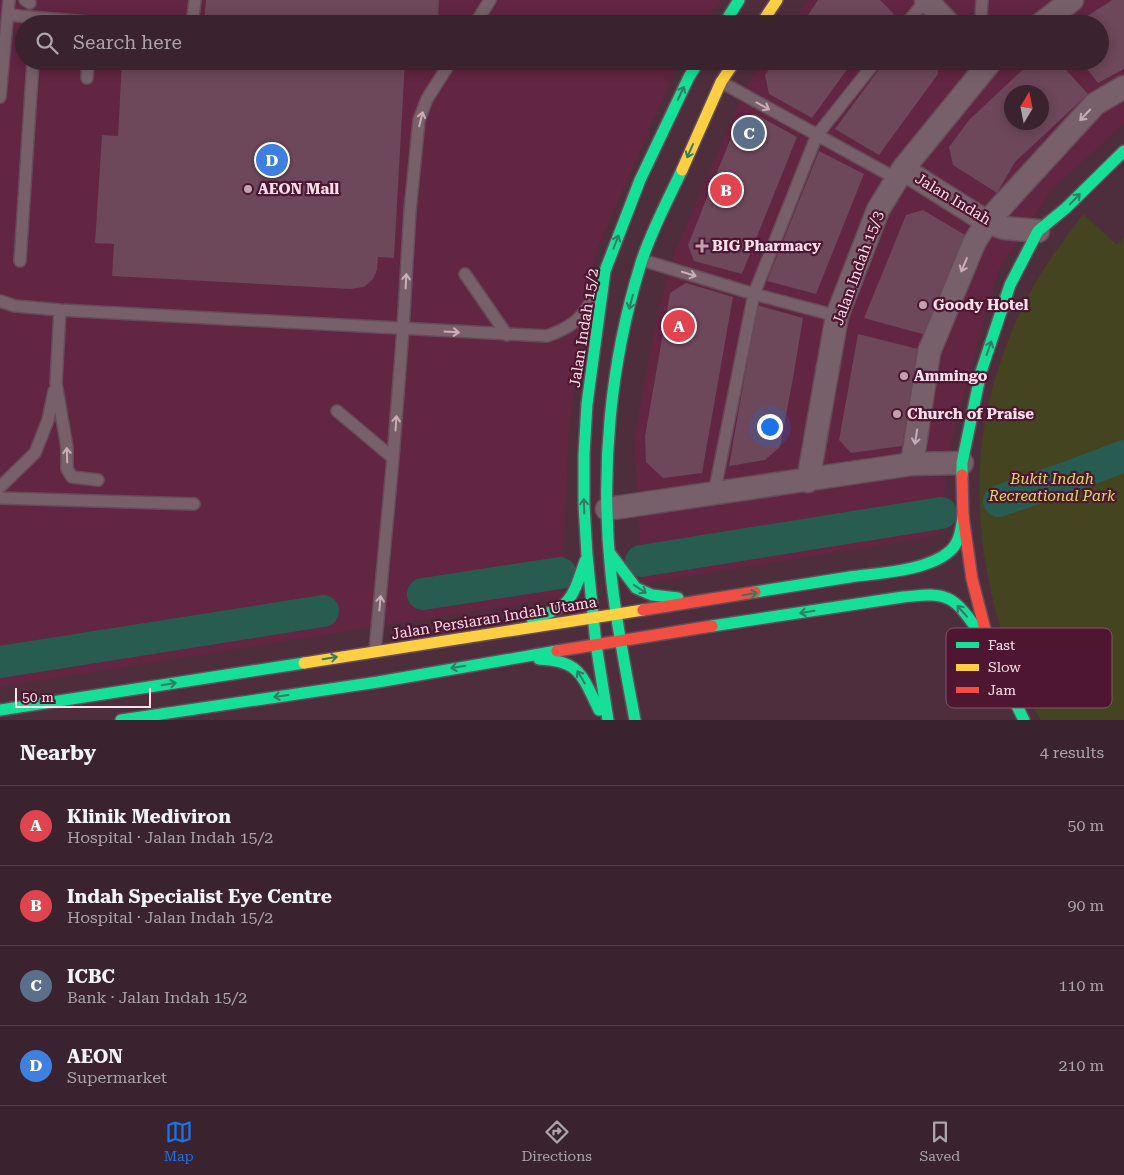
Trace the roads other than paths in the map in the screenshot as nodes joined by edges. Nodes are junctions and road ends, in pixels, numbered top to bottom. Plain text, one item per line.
1 (9, 0) edge
2 (195, 0) edge
3 (490, 0) edge
4 (739, 0) edge
5 (777, 0) edge
6 (926, 0) edge
7 (982, 0) edge
8 (1072, 0) edge
9 (8, 15) junction
10 (193, 15) edge
11 (481, 15) edge
12 (730, 15) edge
13 (767, 15) edge
14 (914, 15) edge
15 (940, 15) edge
16 (982, 15) edge
17 (1053, 15) edge
18 (15, 17) edge
19 (32, 70) edge
20 (87, 70) edge
21 (446, 70) edge
22 (693, 70) edge
23 (729, 70) edge
24 (869, 70) edge
25 (983, 70) edge
26 (87, 78) dead end
27 (720, 82) junction
28 (1124, 86) edge
29 (0, 97) edge
30 (817, 135) junction
31 (1124, 151) edge
32 (900, 174) junction
33 (995, 225) junction
34 (1038, 231) junction
35 (642, 260) junction
36 (20, 262) dead end
37 (1021, 262) junction
38 (605, 271) junction
39 (465, 274) dead end
40 (754, 294) junction
41 (0, 301) edge
42 (60, 310) junction
43 (837, 316) junction
44 (404, 329) junction
45 (507, 335) junction
46 (56, 383) junction
47 (336, 411) dead end
48 (393, 458) junction
49 (962, 463) junction
50 (912, 464) junction
51 (98, 480) dead end
52 (808, 481) junction
53 (0, 487) edge
54 (714, 494) junction
55 (0, 498) edge
56 (194, 504) dead end
57 (607, 509) junction
58 (963, 516) junction
59 (609, 552) junction
60 (587, 555) junction
61 (702, 601) junction
62 (616, 614) junction
63 (594, 618) junction
64 (704, 627) junction
65 (975, 628) edge
66 (984, 628) edge
67 (498, 632) junction
68 (619, 641) junction
69 (596, 644) junction
70 (650, 646) dead end
71 (376, 651) junction
72 (506, 659) junction
73 (636, 664) dead end
74 (1018, 708) edge
75 (0, 710) edge
76 (121, 720) edge
77 (606, 720) edge
78 (635, 720) edge
79 (1024, 720) edge

1 - 9 lane
2 - 10 lane
3 - 11 lane
4 - 12 main road
5 - 13 main road
6 - 14 lane
6 - 15 street
7 - 16 lane
8 - 17 street
9 - 18 lane
9 - 29 lane
19 - 36 lane
20 - 26 lane
44 -> 21 lane
38 -> 22 main road, Jalan Indah 15/2
23 - 27 main road
24 - 30 lane
25 - 32 street, Jalan Indah 15/3
27 -> 30 lane
27 -> 35 main road
28 -> 33 street
30 - 32 lane
30 - 40 lane
34 -> 31 main road, Jalan Persiaran Indah Utama
32 - 33 street, Jalan Indah
32 - 43 street, Jalan Indah 15/3
33 - 34 street, Jalan Indah
33 - 37 street, Jalan Indah
33 -> 50 street
34 - 37 main road, Jalan Persiaran Indah Utama
35 -> 40 lane
35 -> 57 main road
49 -> 37 main road, Jalan Persiaran Indah Utama
38 - 45 lane
60 -> 38 main road, Jalan Indah 15/2
39 - 45 lane
40 - 43 lane
40 - 54 lane
41 - 42 lane
42 - 44 lane
42 - 46 lane
43 - 52 street, Jalan Indah 15/3
44 -> 45 lane
48 -> 44 lane
51 -> 46 lane
46 - 53 lane
47 - 48 lane
71 -> 48 lane
49 - 50 street
49 - 58 main road, Jalan Persiaran Indah Utama
50 - 52 street
52 - 54 street
54 - 57 street
55 - 56 lane
57 - 59 main road
61 -> 58 main road, Jalan Persiaran Indah Utama
58 - 66 main road, Jalan Persiaran Indah Utama
59 -> 61 main road
59 - 62 main road
60 - 63 main road, Jalan Indah 15/2
60 - 67 main road
61 - 62 main road, Jalan Persiaran Indah Utama
62 - 63 main road, Jalan Persiaran Indah Utama
62 - 68 main road
63 - 67 main road, Jalan Persiaran Indah Utama
63 - 69 main road, Jalan Indah 15/2
65 -> 64 main road, Jalan Persiaran Indah Utama
64 - 68 main road, Jalan Persiaran Indah Utama
64 - 70 main road
67 - 71 main road, Jalan Persiaran Indah Utama
68 - 69 main road, Jalan Persiaran Indah Utama
68 - 78 main road
69 - 72 main road, Jalan Persiaran Indah Utama
69 - 77 main road, Jalan Indah 15/2
75 -> 71 main road, Jalan Persiaran Indah Utama
72 -> 76 main road, Jalan Persiaran Indah Utama
77 -> 72 main road
73 - 78 main road
74 - 79 main road, Jalan Persiaran Indah Utama

